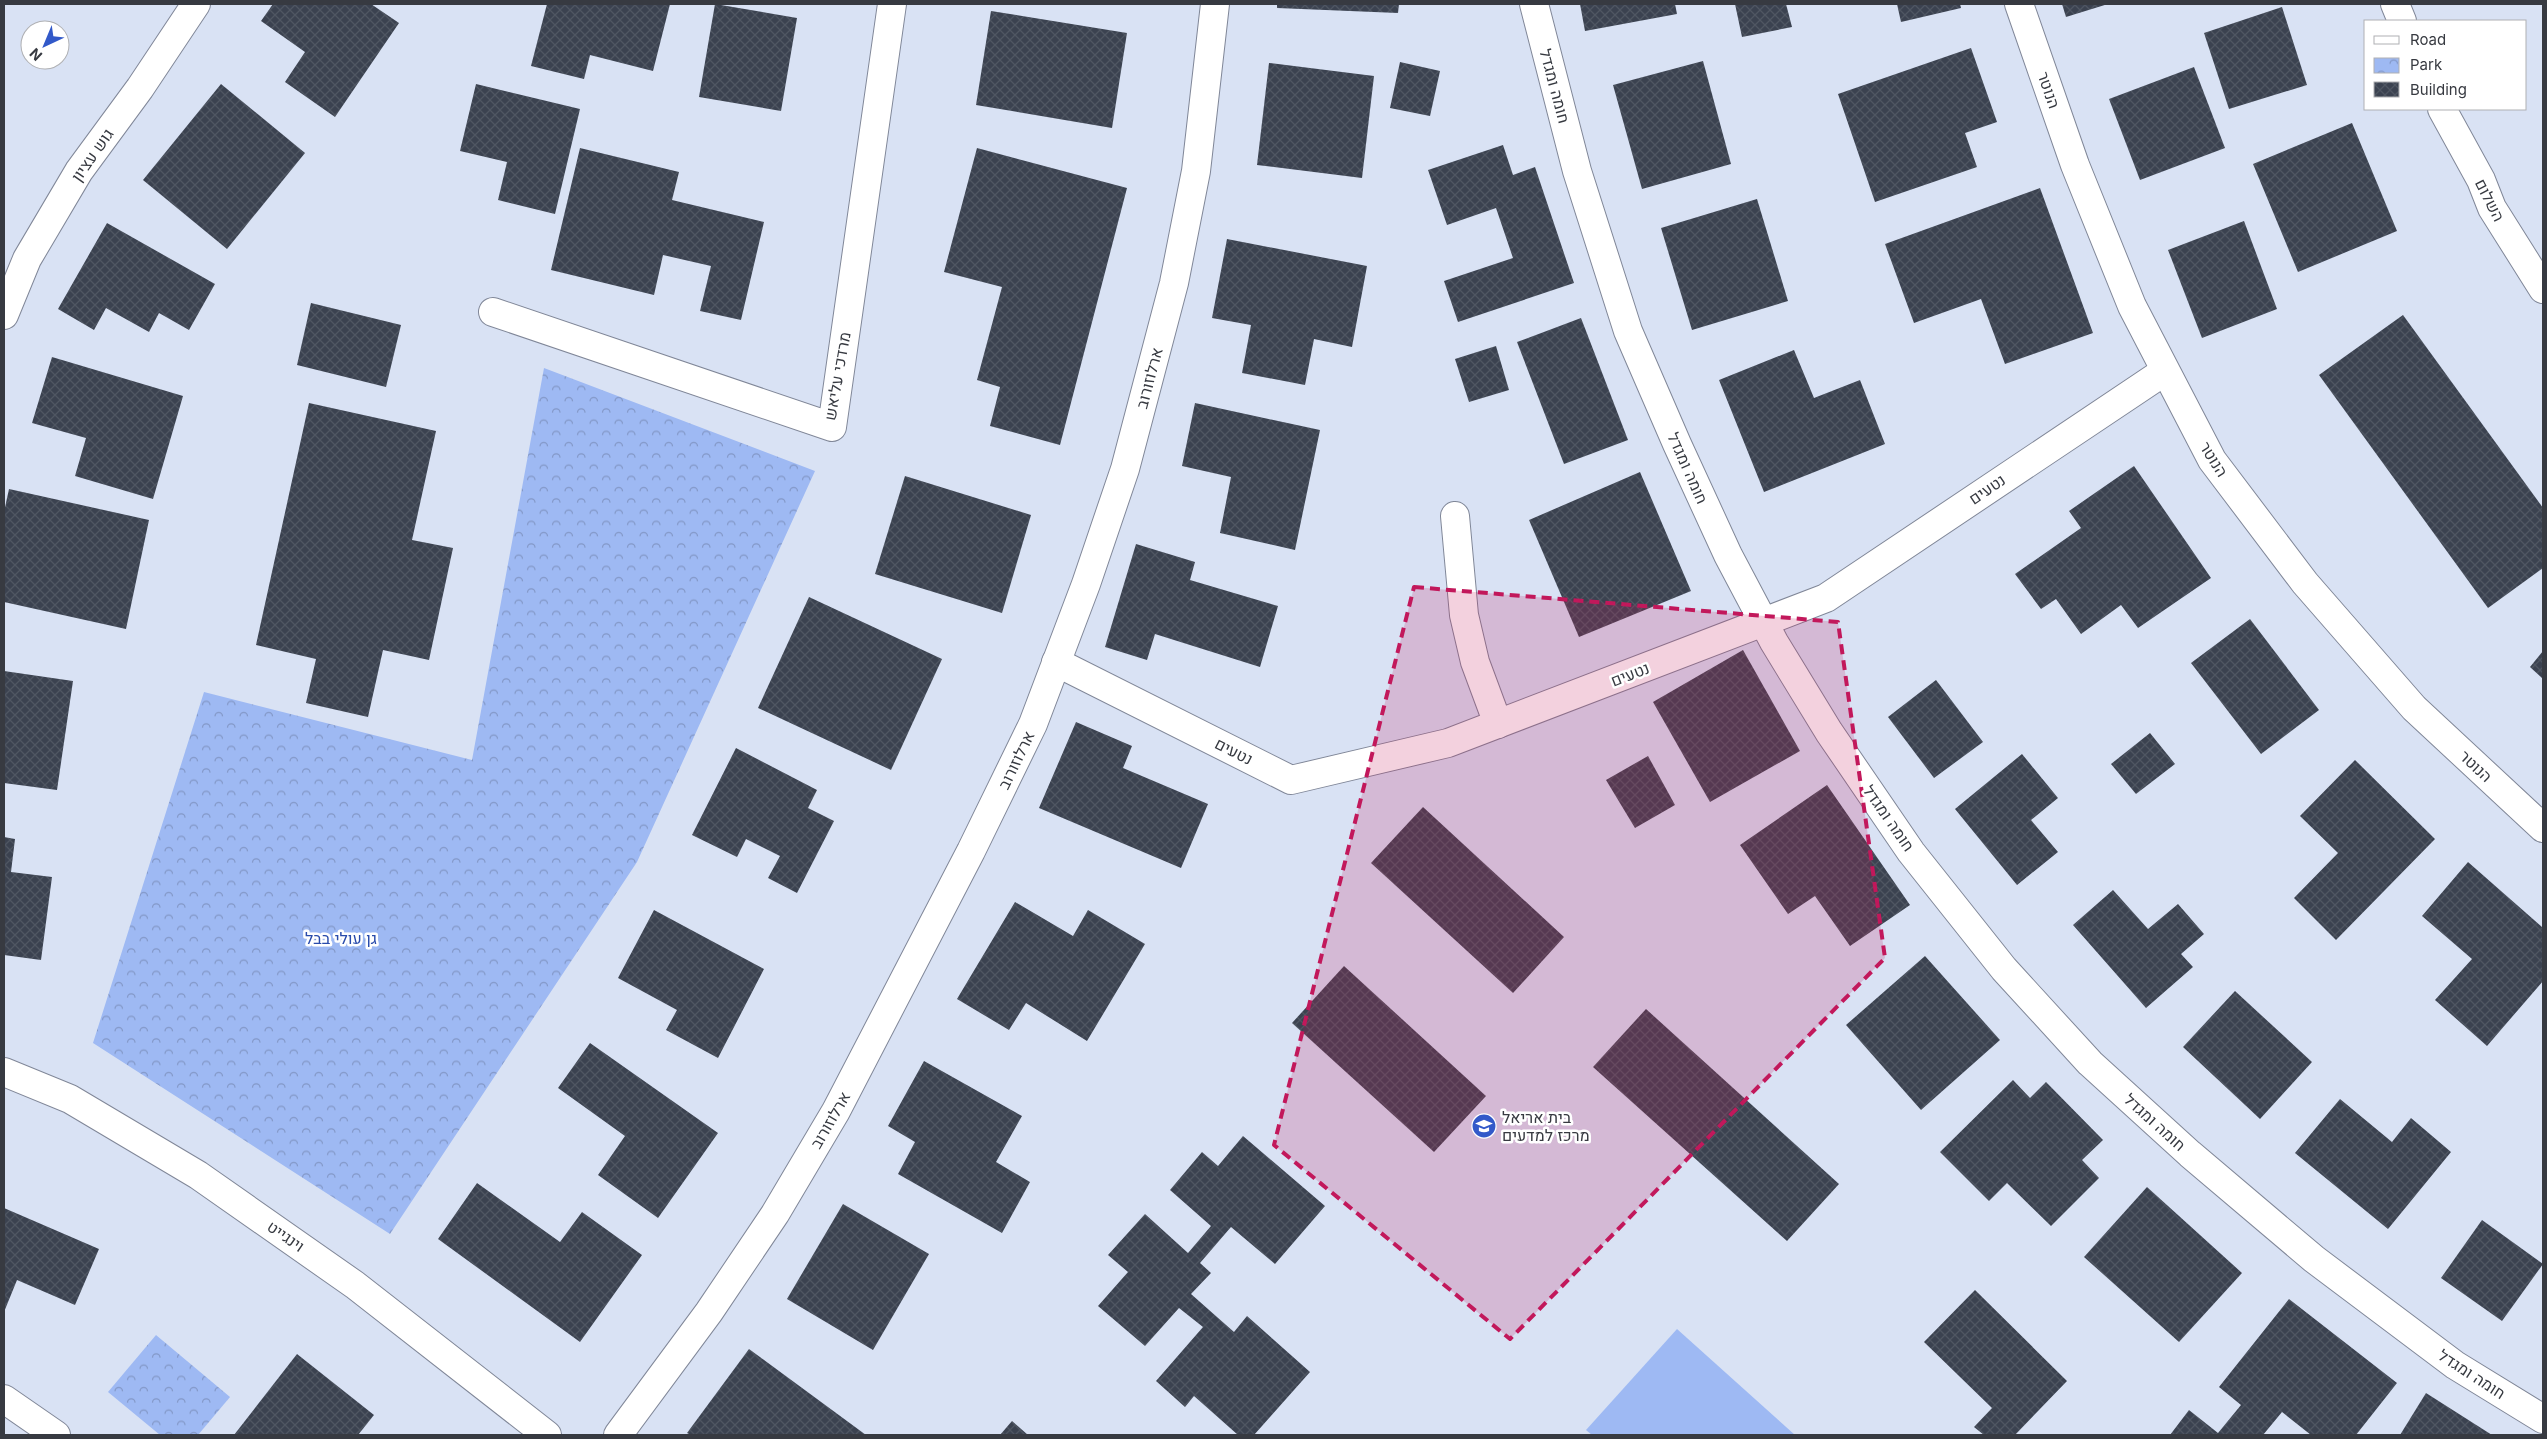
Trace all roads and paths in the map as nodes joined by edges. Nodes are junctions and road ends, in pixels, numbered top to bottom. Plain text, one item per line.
1 (196, 4) edge
2 (892, 4) edge
3 (1216, 4) edge
4 (1534, 4) edge
5 (2019, 4) edge
6 (2394, 4) edge
7 (2402, 20) edge
8 (2443, 110) edge
9 (2543, 289) edge
10 (493, 312) dead end
11 (4, 316) edge
12 (2165, 370) junction
13 (1455, 516) dead end
14 (1764, 622) junction
15 (1056, 662) junction
16 (1498, 724) junction
17 (2543, 828) edge
18 (4, 1072) edge
19 (4, 1399) edge
20 (2543, 1419) edge
21 (56, 1435) edge
22 (547, 1435) edge
23 (618, 1435) edge

1 - 11 street, גוש עציון
2 - 10 street, מרדכי עליאש
3 - 15 street, ארלוזורוב
4 - 14 street, חומה ומגדל
5 - 12 street, הנוטר
6 - 7 street
8 - 9 street, השלום
12 - 14 street, נטעים
12 - 17 street, הנוטר
13 - 16 street
14 - 16 street, נטעים
14 - 20 street, חומה ומגדל
15 - 16 street, נטעים
15 - 23 street, ארלוזורוב
18 - 22 street, וינגייט
19 - 21 street

